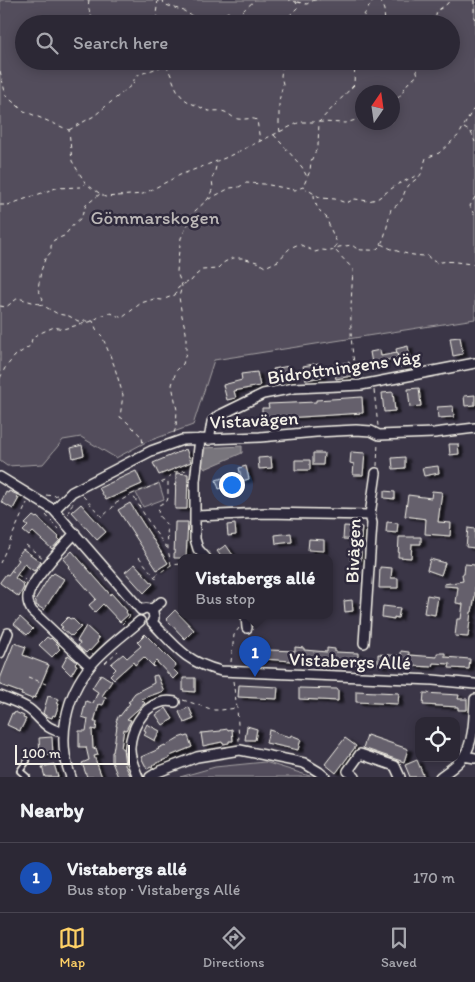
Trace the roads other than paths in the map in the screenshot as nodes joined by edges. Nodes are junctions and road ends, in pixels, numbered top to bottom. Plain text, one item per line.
1 (475, 363) edge
2 (475, 428) edge
3 (205, 439) junction
4 (376, 473) road end
5 (0, 477) edge
6 (54, 510) junction
7 (370, 515) junction
8 (196, 516) junction
9 (75, 534) junction
10 (202, 554) edge
11 (161, 602) dead end
12 (141, 610) junction
13 (151, 610) junction
14 (246, 619) edge
15 (140, 621) junction
16 (152, 622) junction
17 (247, 628) road end
18 (8, 633) dead end
19 (364, 643) road end
20 (0, 653) edge
21 (90, 666) junction
22 (475, 684) edge
23 (0, 696) edge
24 (475, 699) edge
25 (175, 702) road end
26 (64, 732) junction
27 (464, 756) junction
28 (475, 758) edge
29 (27, 761) dead end
30 (396, 776) edge
31 (27, 777) edge
32 (71, 777) edge
33 (138, 777) edge
34 (150, 777) edge
35 (325, 777) edge
36 (355, 777) edge
37 (440, 777) edge

1 - 3 street, Bidrottningens väg
2 - 3 street, Vistavägen
3 - 6 street, Vistavägen
3 - 8 street, Bidrottningens väg
4 - 7 street, Bivägen
5 - 6 street
6 - 9 street
7 - 8 street
7 - 19 street, Bivägen
8 - 10 street, Bidrottningens väg
9 - 12 street
9 - 21 street
11 - 13 street
12 - 13 street
12 - 15 street
13 - 16 street
14 - 17 street
15 - 16 street
15 - 21 street
16 - 22 street, Vistabergs Allé
18 - 20 street
21 - 26 street
23 - 26 street
24 - 27 street
25 - 33 street
26 - 32 street
27 - 28 street
27 - 37 street
29 - 31 lane
30 - 36 street
34 - 35 street

